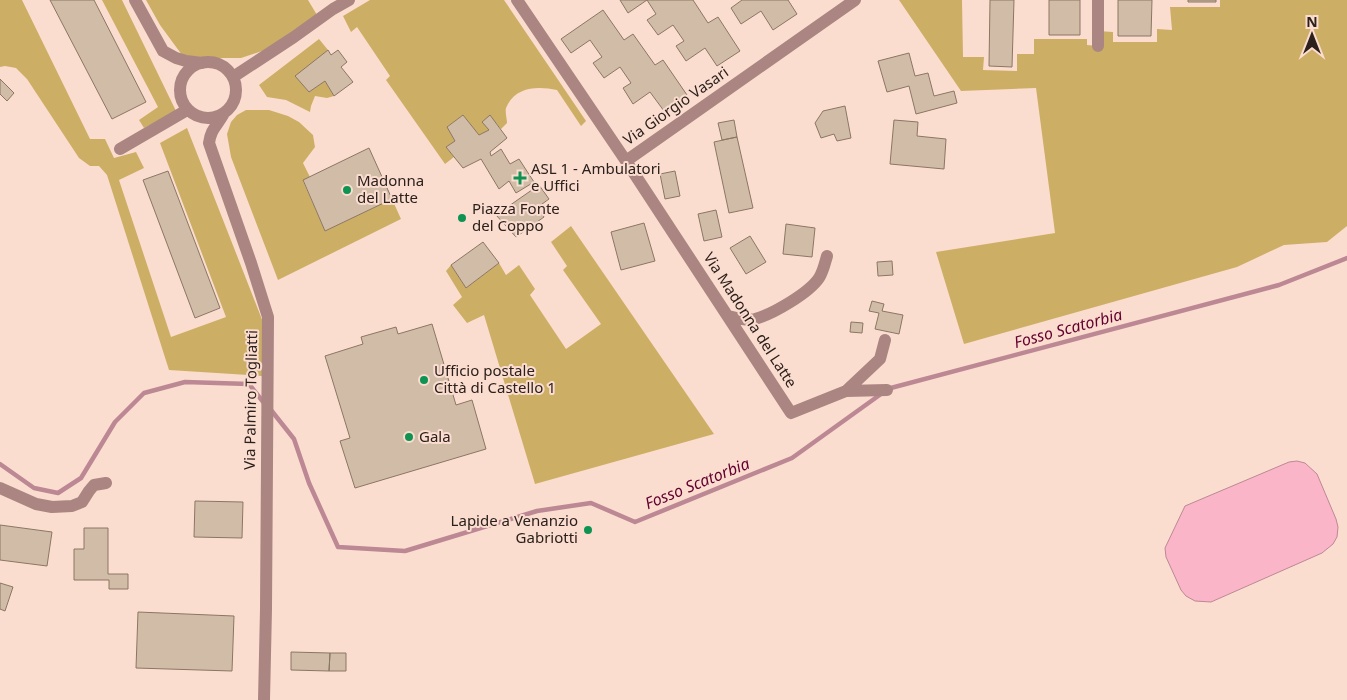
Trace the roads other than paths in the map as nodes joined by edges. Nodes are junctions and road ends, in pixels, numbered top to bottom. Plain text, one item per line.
1 (135, 0) edge
2 (349, 0) edge
3 (517, 0) edge
4 (855, 0) edge
5 (1098, 0) edge
6 (331, 4) edge
7 (1098, 46) dead end
8 (163, 51) junction
9 (202, 62) junction
10 (233, 77) junction
11 (180, 82) junction
12 (190, 113) junction
13 (223, 114) junction
14 (209, 143) junction
15 (120, 149) dead end
16 (626, 161) junction
17 (827, 256) dead end
18 (728, 316) junction
19 (885, 340) dead end
20 (886, 390) dead end
21 (846, 391) junction
22 (106, 483) dead end
23 (0, 488) edge
24 (264, 700) edge

1 - 8 street
2 - 6 street
3 - 16 street, Via Giorgio Vasari
4 - 16 street, Via Giorgio Vasari
5 - 7 street
6 - 10 street
8 - 9 street
8 - 11 street
9 - 10 street
9 - 11 street
10 - 13 street
11 - 12 street
12 - 13 street
12 - 14 street, Via Palmiro Togliatti
12 - 15 street
13 - 14 street
14 - 24 street, Via Palmiro Togliatti
16 - 18 street, Via Madonna del Latte
17 - 18 street
18 - 21 street, Via Madonna del Latte
19 - 21 street
20 - 21 street, Via Madonna del Latte
22 - 23 street

